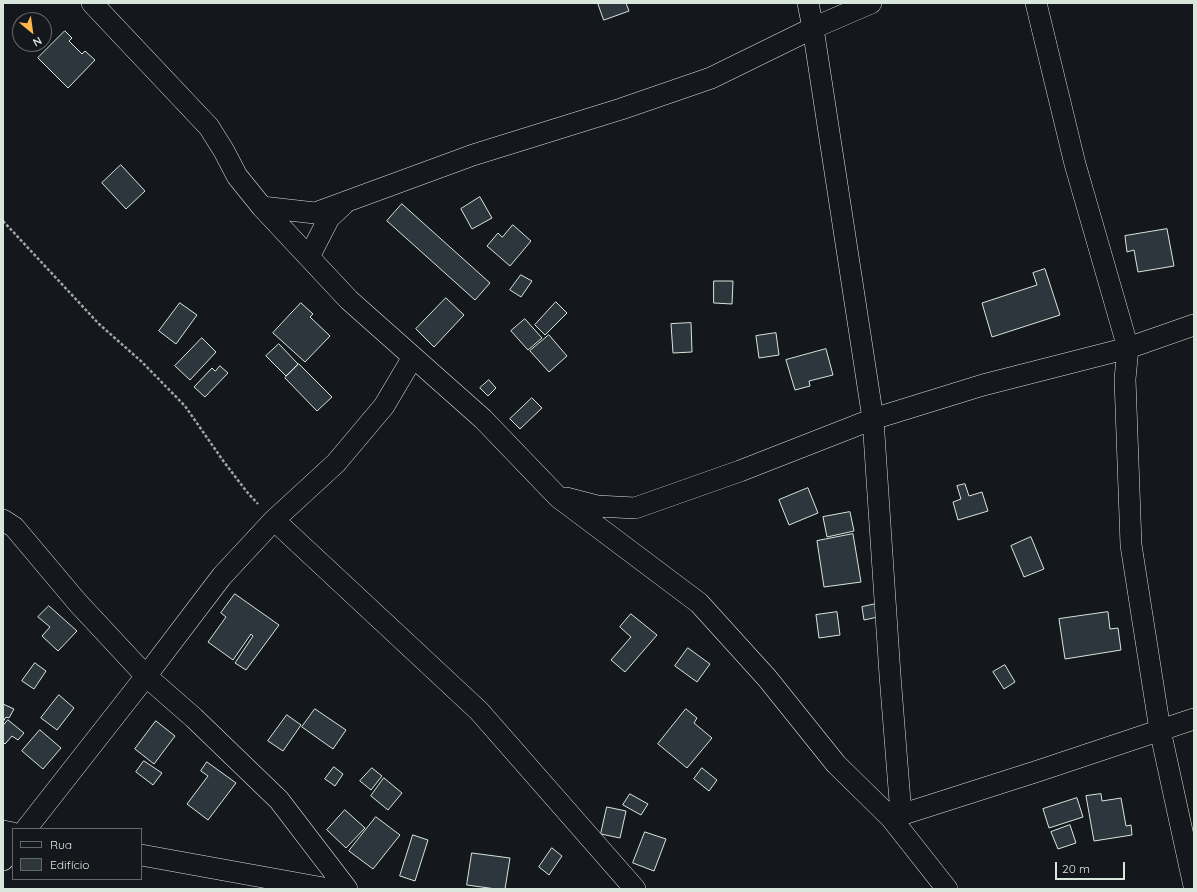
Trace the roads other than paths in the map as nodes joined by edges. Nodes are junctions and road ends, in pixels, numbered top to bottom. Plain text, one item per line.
1 (92, 3) edge
2 (808, 3) edge
3 (871, 3) edge
4 (1036, 3) edge
5 (813, 28) junction
6 (347, 200) junction
7 (262, 207) junction
8 (308, 257) junction
9 (1194, 325) edge
10 (1128, 348) junction
11 (413, 357) junction
12 (873, 419) junction
13 (558, 497) junction
14 (3, 520) edge
15 (274, 520) junction
16 (146, 676) junction
17 (1194, 719) edge
18 (1160, 730) junction
19 (896, 816) junction
20 (27, 828) edge
21 (12, 847) edge
22 (142, 855) edge
23 (3, 860) edge
24 (1194, 886) edge
25 (329, 889) edge
26 (347, 889) edge
27 (635, 889) edge
28 (947, 889) edge

1 - 7 street
2 - 5 street
3 - 5 street
4 - 10 street
5 - 6 street
5 - 12 street
6 - 7 street
6 - 8 street
7 - 8 street
8 - 11 street
9 - 10 street
10 - 12 street
10 - 18 street
11 - 13 street
11 - 15 street
12 - 13 street
12 - 19 street
13 - 19 street
14 - 16 street
15 - 16 street
15 - 27 street
16 - 20 street
16 - 26 street
17 - 18 street
18 - 19 street
18 - 24 street
19 - 28 street
21 - 23 street
22 - 25 street

